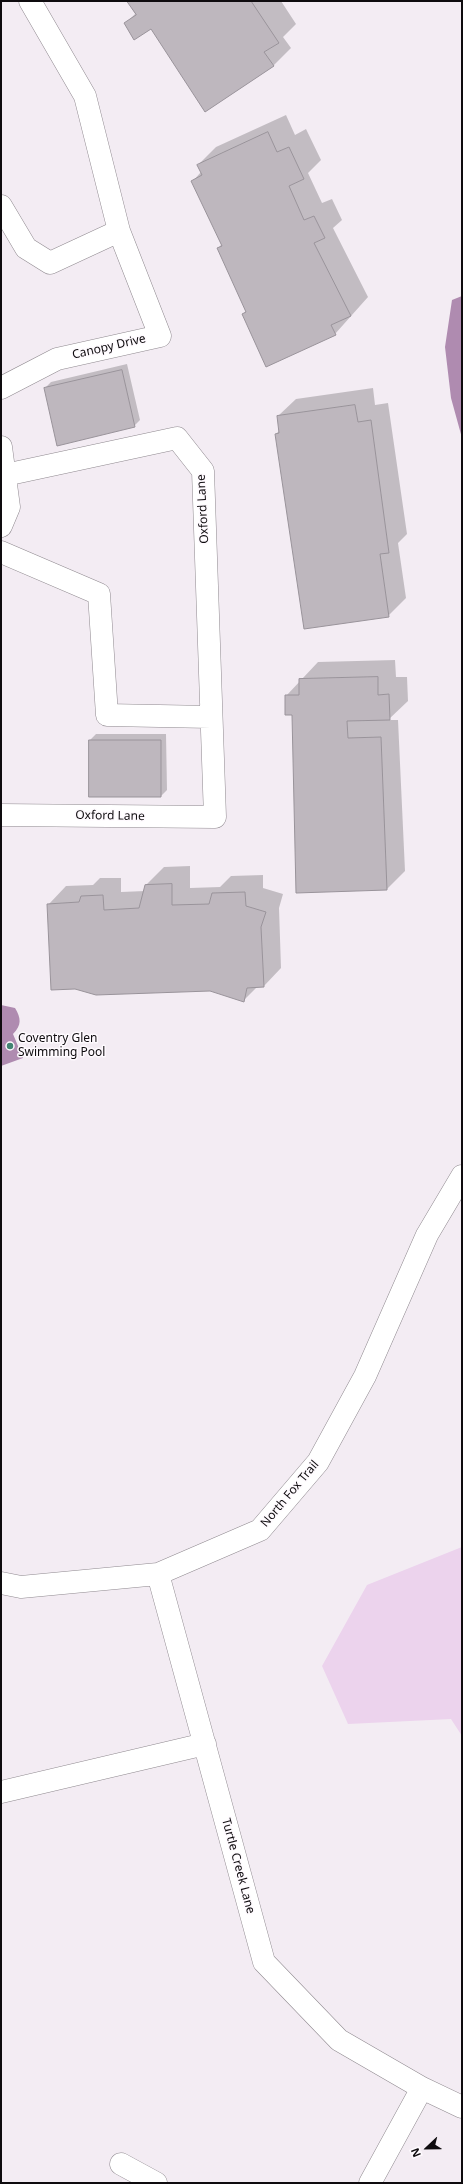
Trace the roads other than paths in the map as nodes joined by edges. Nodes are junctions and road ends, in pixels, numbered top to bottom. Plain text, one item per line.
1 (30, 1) edge
2 (1, 206) edge
3 (119, 231) junction
4 (1, 388) edge
5 (1, 447) edge
6 (5, 475) junction
7 (1, 526) edge
8 (1, 552) edge
9 (211, 717) junction
10 (1, 815) edge
11 (462, 1176) edge
12 (158, 1574) junction
13 (1, 1583) edge
14 (205, 1744) junction
15 (1, 1792) edge
16 (422, 2088) junction
17 (462, 2107) edge
18 (120, 2164) dead end
19 (156, 2183) edge
20 (370, 2183) edge

1 - 3 street, Canopy Drive
2 - 3 street
3 - 4 street, Canopy Drive
5 - 6 street
6 - 7 street
6 - 9 street, Oxford Lane
8 - 9 street
9 - 10 street, Oxford Lane
11 - 12 street, North Fox Trail
12 - 13 street, North Fox Trail
12 - 14 street, Turtle Creek Lane
14 - 15 street
14 - 16 street, Turtle Creek Lane
16 - 17 street, Turtle Creek Lane
16 - 20 street
18 - 19 street

